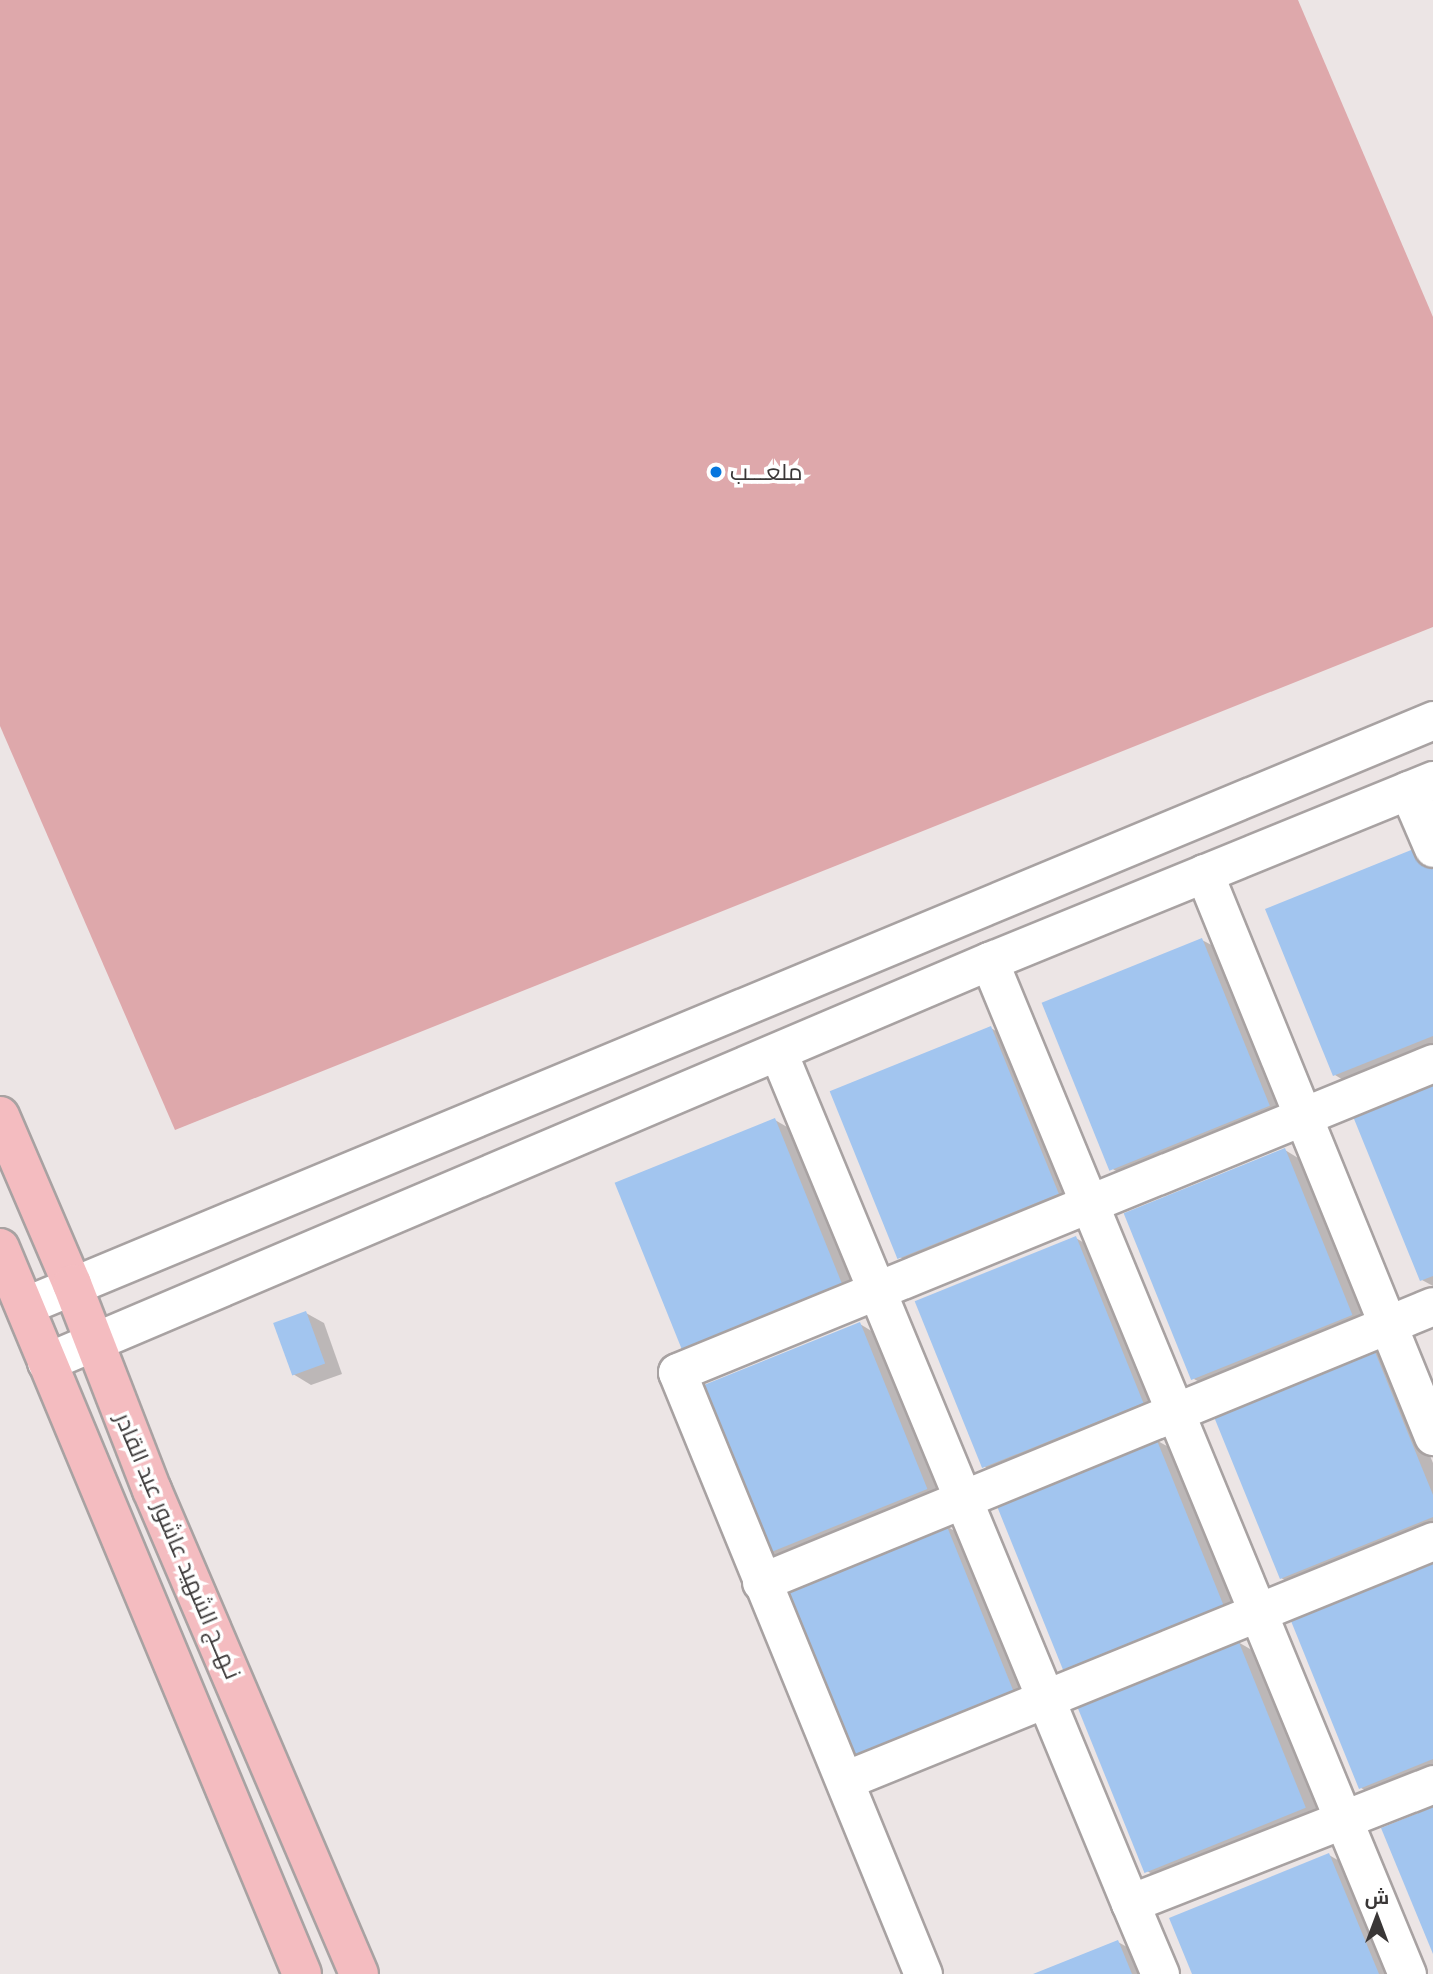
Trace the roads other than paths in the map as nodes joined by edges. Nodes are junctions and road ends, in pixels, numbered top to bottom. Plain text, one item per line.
1 (1433, 720) edge
2 (1420, 785) edge
3 (1433, 848) edge
4 (1204, 873) junction
5 (989, 961) junction
6 (778, 1052) junction
7 (1433, 1063) edge
8 (0, 1116) edge
9 (1303, 1117) junction
10 (1087, 1206) junction
11 (0, 1248) edge
12 (72, 1284) junction
13 (876, 1289) junction
14 (24, 1306) junction
15 (1433, 1306) edge
16 (1389, 1325) junction
17 (93, 1339) junction
18 (46, 1362) junction
19 (1173, 1415) junction
20 (1433, 1436) edge
21 (961, 1499) junction
22 (1433, 1541) edge
23 (761, 1582) junction
24 (1254, 1612) junction
25 (1044, 1700) junction
26 (845, 1780) junction
27 (1433, 1784) edge
28 (1341, 1822) junction
29 (1130, 1903) junction
30 (302, 1974) edge
31 (359, 1974) edge
32 (923, 1974) edge
33 (1160, 1974) edge
34 (1408, 1974) edge

1 - 12 street
2 - 3 street
2 - 4 street
4 - 5 street
4 - 9 street
5 - 6 street
5 - 10 street
6 - 13 street
6 - 17 street
7 - 9 street
8 - 12 main road, نـهــج الشهيد عاشور عبد القادر
9 - 10 street
9 - 16 street
10 - 13 street
10 - 19 street
11 - 14 main road
12 - 14 street
12 - 17 main road, نـهــج الشهيد عاشور عبد القادر
13 - 21 street
13 - 23 street
14 - 18 main road
15 - 16 street
16 - 19 street
16 - 20 street
17 - 18 street
17 - 31 main road, نـهــج الشهيد عاشور عبد القادر
18 - 30 main road
19 - 21 street
19 - 24 street
21 - 23 street
21 - 25 street
22 - 24 street
23 - 26 street
24 - 25 street
24 - 28 street
25 - 26 street
25 - 29 street
26 - 32 street
27 - 28 street
28 - 29 street
28 - 34 street
29 - 33 street

